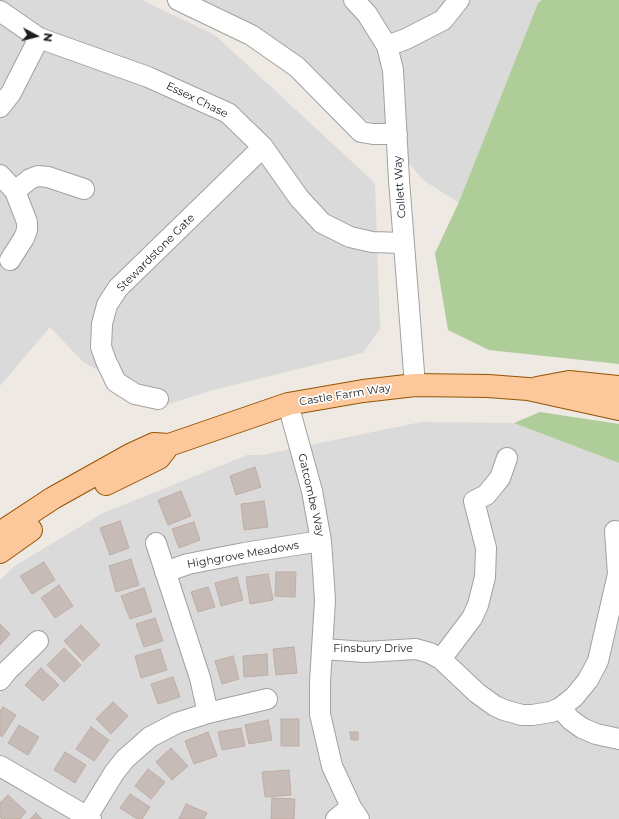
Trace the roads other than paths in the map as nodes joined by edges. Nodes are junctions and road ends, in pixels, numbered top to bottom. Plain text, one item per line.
1 (178, 0) edge
2 (354, 0) edge
3 (459, 0) edge
4 (0, 11) edge
5 (39, 38) junction
6 (387, 46) junction
7 (0, 108) edge
8 (397, 134) junction
9 (263, 147) junction
10 (0, 175) edge
11 (84, 189) dead end
12 (15, 191) junction
13 (404, 244) junction
14 (10, 260) dead end
15 (415, 385) junction
16 (619, 387) edge
17 (528, 389) junction
18 (158, 400) dead end
19 (288, 404) junction
20 (619, 410) edge
21 (169, 446) junction
22 (507, 458) dead end
23 (0, 533) edge
24 (321, 541) junction
25 (610, 542) dead end
26 (156, 543) dead end
27 (0, 552) edge
28 (165, 572) junction
29 (617, 589) edge
30 (38, 641) dead end
31 (323, 649) junction
32 (441, 659) junction
33 (0, 680) edge
34 (267, 699) dead end
35 (560, 708) junction
36 (208, 713) junction
37 (619, 739) edge
38 (0, 766) edge
39 (355, 813) edge
40 (89, 818) edge
41 (336, 819) edge

1 - 8 street
2 - 6 street, Collett Way
3 - 6 street
4 - 5 street, Essex Chase
5 - 7 street
5 - 9 street, Essex Chase
6 - 8 street, Collett Way
8 - 13 street, Collett Way
9 - 13 street, Essex Chase
9 - 18 street, Stewardstone Gate
10 - 12 street
11 - 12 street
12 - 14 street
13 - 15 street, Collett Way
15 - 17 main road, Castle Farm Way
15 - 19 main road, Castle Farm Way
16 - 17 main road
17 - 20 main road
19 - 21 main road, Castle Farm Way
19 - 24 street, Gatcombe Way
21 - 23 main road, Castle Farm Way
21 - 27 main road, Castle Farm Way
22 - 32 street
24 - 28 street, Highgrove Meadows
24 - 31 street, Gatcombe Way
25 - 29 street, Finsbury Drive
26 - 28 street
28 - 36 street
29 - 35 street, Finsbury Drive
30 - 33 street
31 - 32 street, Finsbury Drive
31 - 39 street, Gatcombe Way
32 - 35 street, Finsbury Drive
34 - 36 street
35 - 37 street
36 - 40 street
38 - 40 street
39 - 41 street

